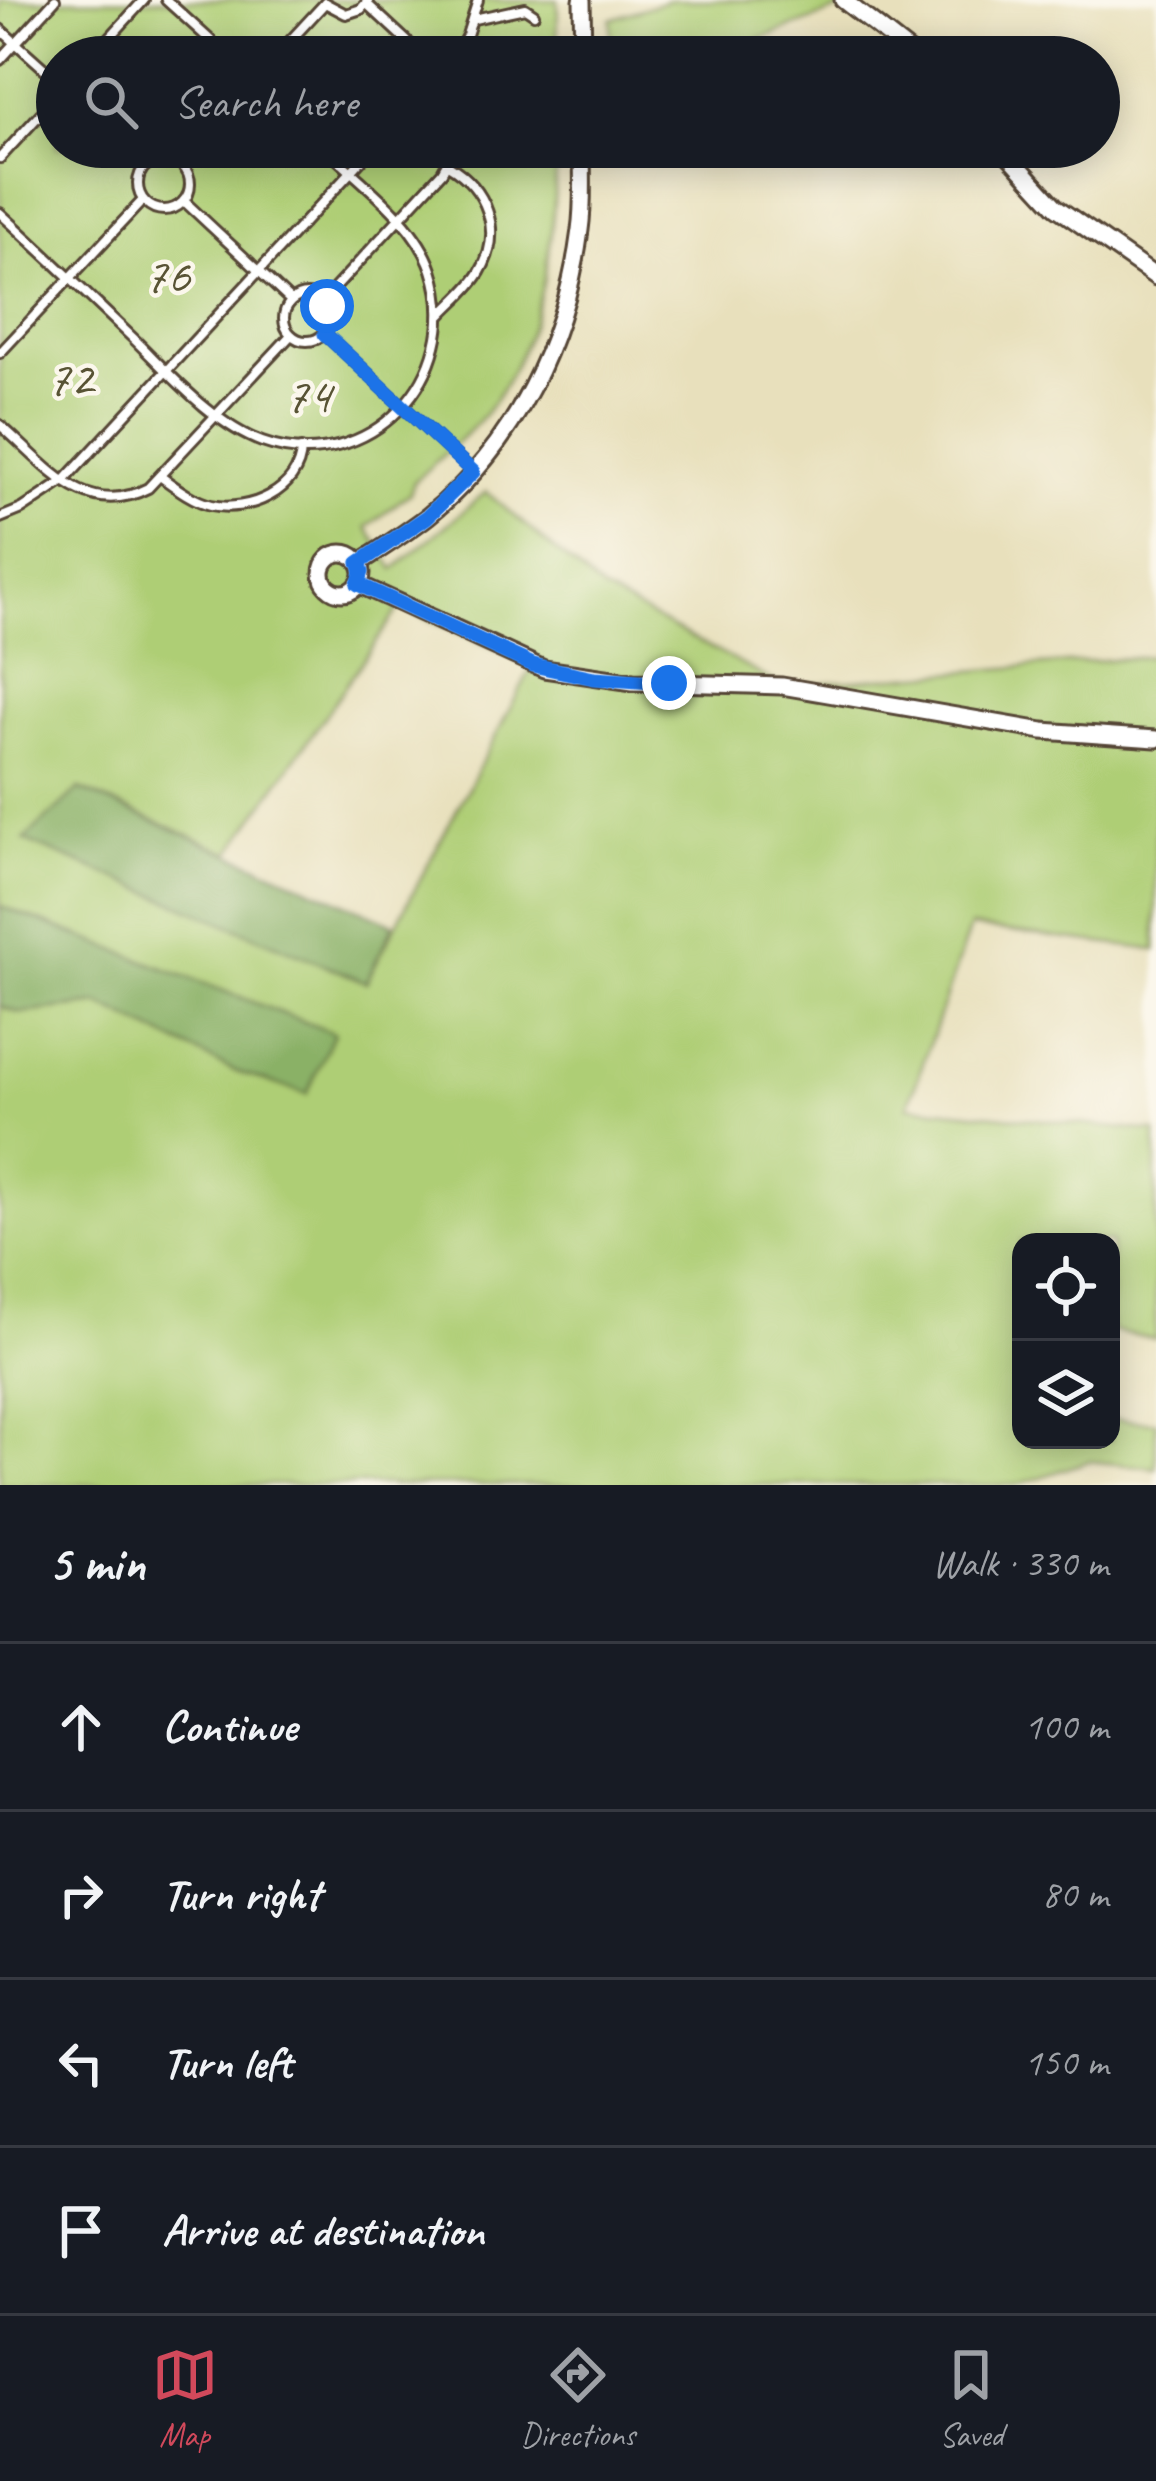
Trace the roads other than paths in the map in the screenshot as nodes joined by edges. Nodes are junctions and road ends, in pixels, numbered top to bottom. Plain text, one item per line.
1 (55, 0) edge
2 (144, 0) edge
3 (166, 0) edge
4 (478, 0) edge
5 (582, 0) edge
6 (843, 0) edge
7 (324, 2) edge
8 (368, 2) edge
9 (534, 14) dead end
10 (474, 19) junction
11 (0, 29) edge
12 (111, 36) edge
13 (206, 36) edge
14 (294, 36) edge
15 (403, 36) edge
16 (466, 36) edge
17 (583, 36) edge
18 (889, 36) edge
19 (16, 43) junction
20 (0, 60) edge
21 (36, 61) edge
22 (36, 119) edge
23 (0, 158) edge
24 (145, 168) edge
25 (181, 168) edge
26 (345, 168) edge
27 (355, 168) edge
28 (445, 168) edge
29 (452, 168) edge
30 (582, 168) edge
31 (1020, 168) edge
32 (350, 173) junction
33 (143, 200) junction
34 (184, 200) junction
35 (0, 213) edge
36 (399, 219) junction
37 (260, 273) junction
38 (1156, 277) edge
39 (70, 278) junction
40 (291, 301) junction
41 (323, 301) junction
42 (440, 316) junction
43 (291, 334) junction
44 (325, 334) junction
45 (0, 353) edge
46 (168, 372) junction
47 (404, 408) junction
48 (218, 414) junction
49 (0, 425) edge
50 (301, 449) junction
51 (473, 472) junction
52 (160, 476) junction
53 (64, 481) junction
54 (0, 518) edge
55 (359, 563) junction
56 (358, 584) junction
57 (1156, 739) edge

1 - 19 lane
2 - 12 lane
3 - 13 lane
4 - 10 lane
5 - 17 street
6 - 18 street
7 - 8 lane
7 - 14 lane
8 - 15 lane
9 - 10 lane
10 - 16 lane
11 - 19 lane
19 - 20 lane
19 - 21 lane
22 - 23 lane
24 - 33 lane
25 - 34 lane
26 - 32 lane
27 - 32 lane
28 - 36 lane
29 - 42 lane
30 - 51 street
31 - 38 street
32 - 36 lane
32 - 37 lane
33 - 34 lane
33 - 39 lane
34 - 37 lane
35 - 39 lane
36 - 41 lane
36 - 42 lane
37 - 40 lane
37 - 46 lane
39 - 45 lane
39 - 46 lane
40 - 41 lane
40 - 43 lane
41 - 44 lane
42 - 47 lane
43 - 44 lane
43 - 48 lane
44 - 47 lane
46 - 48 lane
46 - 53 lane
47 - 50 lane
47 - 51 lane
48 - 50 lane
48 - 52 lane
49 - 53 lane
50 - 52 lane
51 - 55 street
52 - 53 lane
53 - 54 lane
55 - 56 street
55 - 56 street
56 - 57 street

